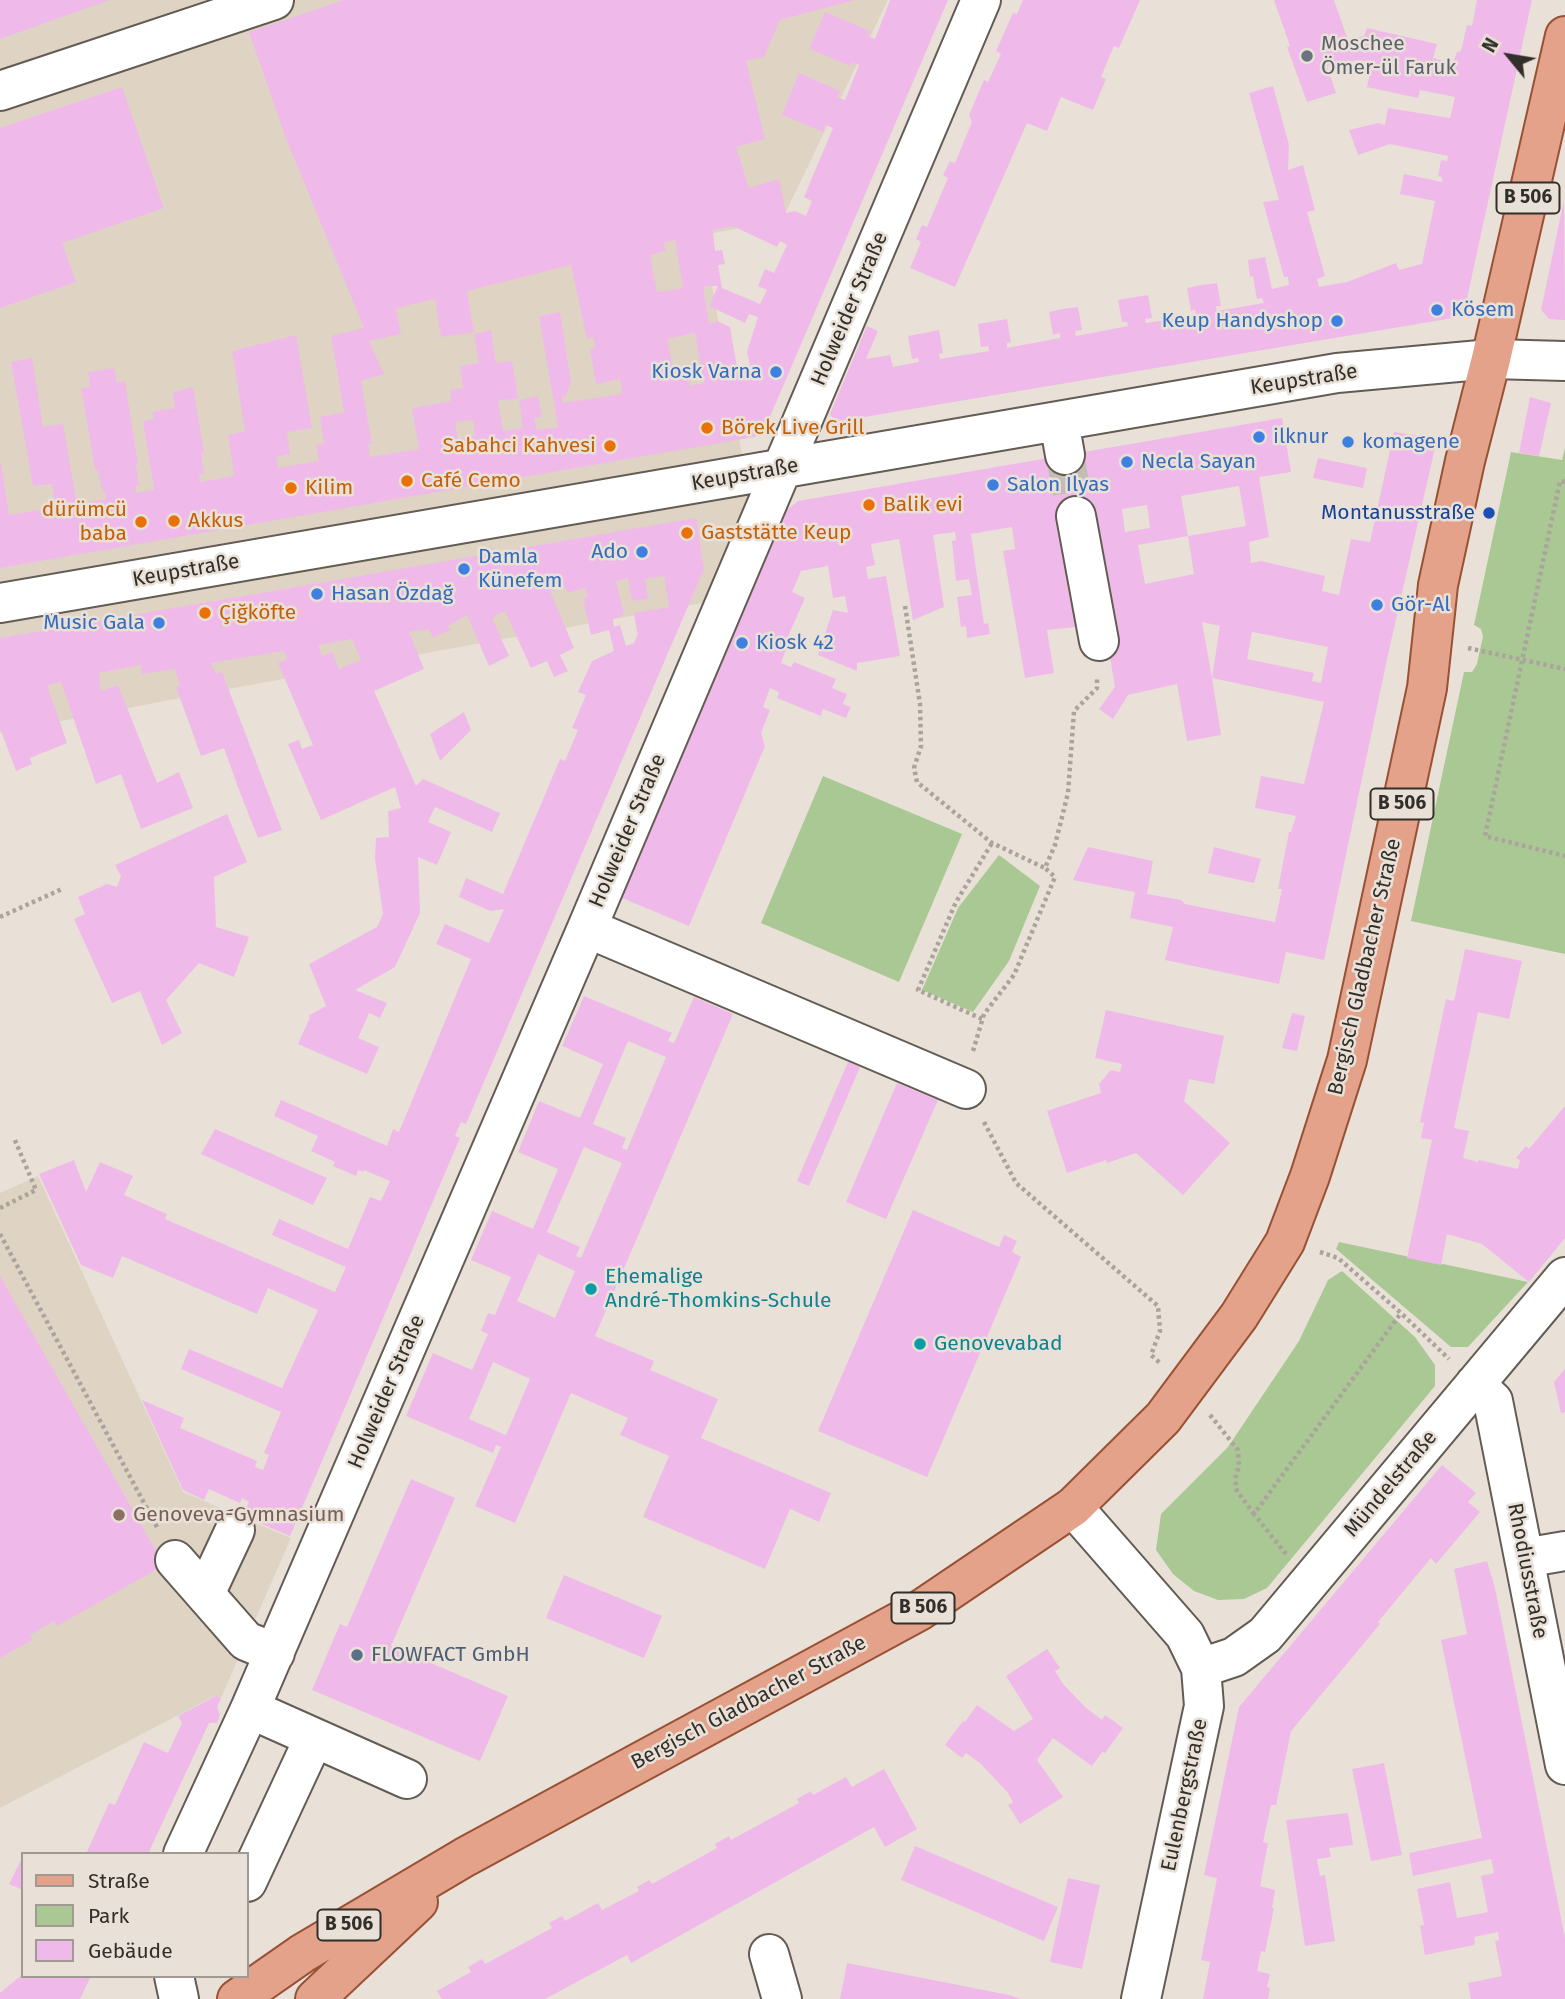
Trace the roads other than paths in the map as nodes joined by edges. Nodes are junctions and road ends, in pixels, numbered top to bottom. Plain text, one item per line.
1 (274, 0) edge
2 (981, 0) edge
3 (1565, 36) edge
4 (0, 91) edge
5 (1491, 359) junction
6 (1565, 360) edge
7 (782, 468) junction
8 (1076, 516) tunnel mouth
9 (0, 603) edge
10 (1099, 641) road end
11 (587, 928) junction
12 (966, 1089) road end
13 (1565, 1277) edge
14 (1475, 1384) junction
15 (1073, 1507) junction
16 (235, 1530) dead end
17 (1565, 1551) edge
18 (1524, 1558) junction
19 (175, 1560) road end
20 (205, 1594) junction
21 (275, 1653) junction
22 (1201, 1668) junction
23 (250, 1709) junction
24 (314, 1738) junction
25 (1565, 1765) edge
26 (407, 1779) dead end
27 (184, 1852) edge
28 (465, 1857) junction
29 (248, 1880) edge
30 (769, 1954) dead end
31 (174, 1978) edge
32 (179, 1999) edge
33 (237, 1999) edge
34 (315, 1999) edge
35 (782, 1999) edge
36 (1141, 1999) edge

1 - 4 street
2 - 7 street, Holweider Straße
3 - 5 main road, Bergisch Gladbacher Straße / B 506
5 - 6 street
5 - 7 street, Keupstraße
5 - 15 main road, Bergisch Gladbacher Straße / B 506
7 - 9 street, Keupstraße
7 - 11 street, Holweider Straße
8 - 10 street
11 - 12 street, Holweider Straße
11 - 21 street, Holweider Straße
13 - 14 street, Mündelstraße
14 - 18 street, Rhodiusstraße
14 - 22 street, Mündelstraße
15 - 22 street, Eulenbergstraße
15 - 28 main road, Bergisch Gladbacher Straße / B 506
16 - 20 street
17 - 18 street
18 - 25 street, Rhodiusstraße
19 - 20 street
20 - 21 street
21 - 23 street, Holweider Straße
22 - 36 street, Eulenbergstraße
23 - 24 street
23 - 27 street, Holweider Straße
24 - 26 street
24 - 29 street
28 - 33 main road, Bergisch Gladbacher Straße / B 506
28 - 34 main road, Bergisch Gladbacher Straße / B 506
30 - 35 street
31 - 32 street

